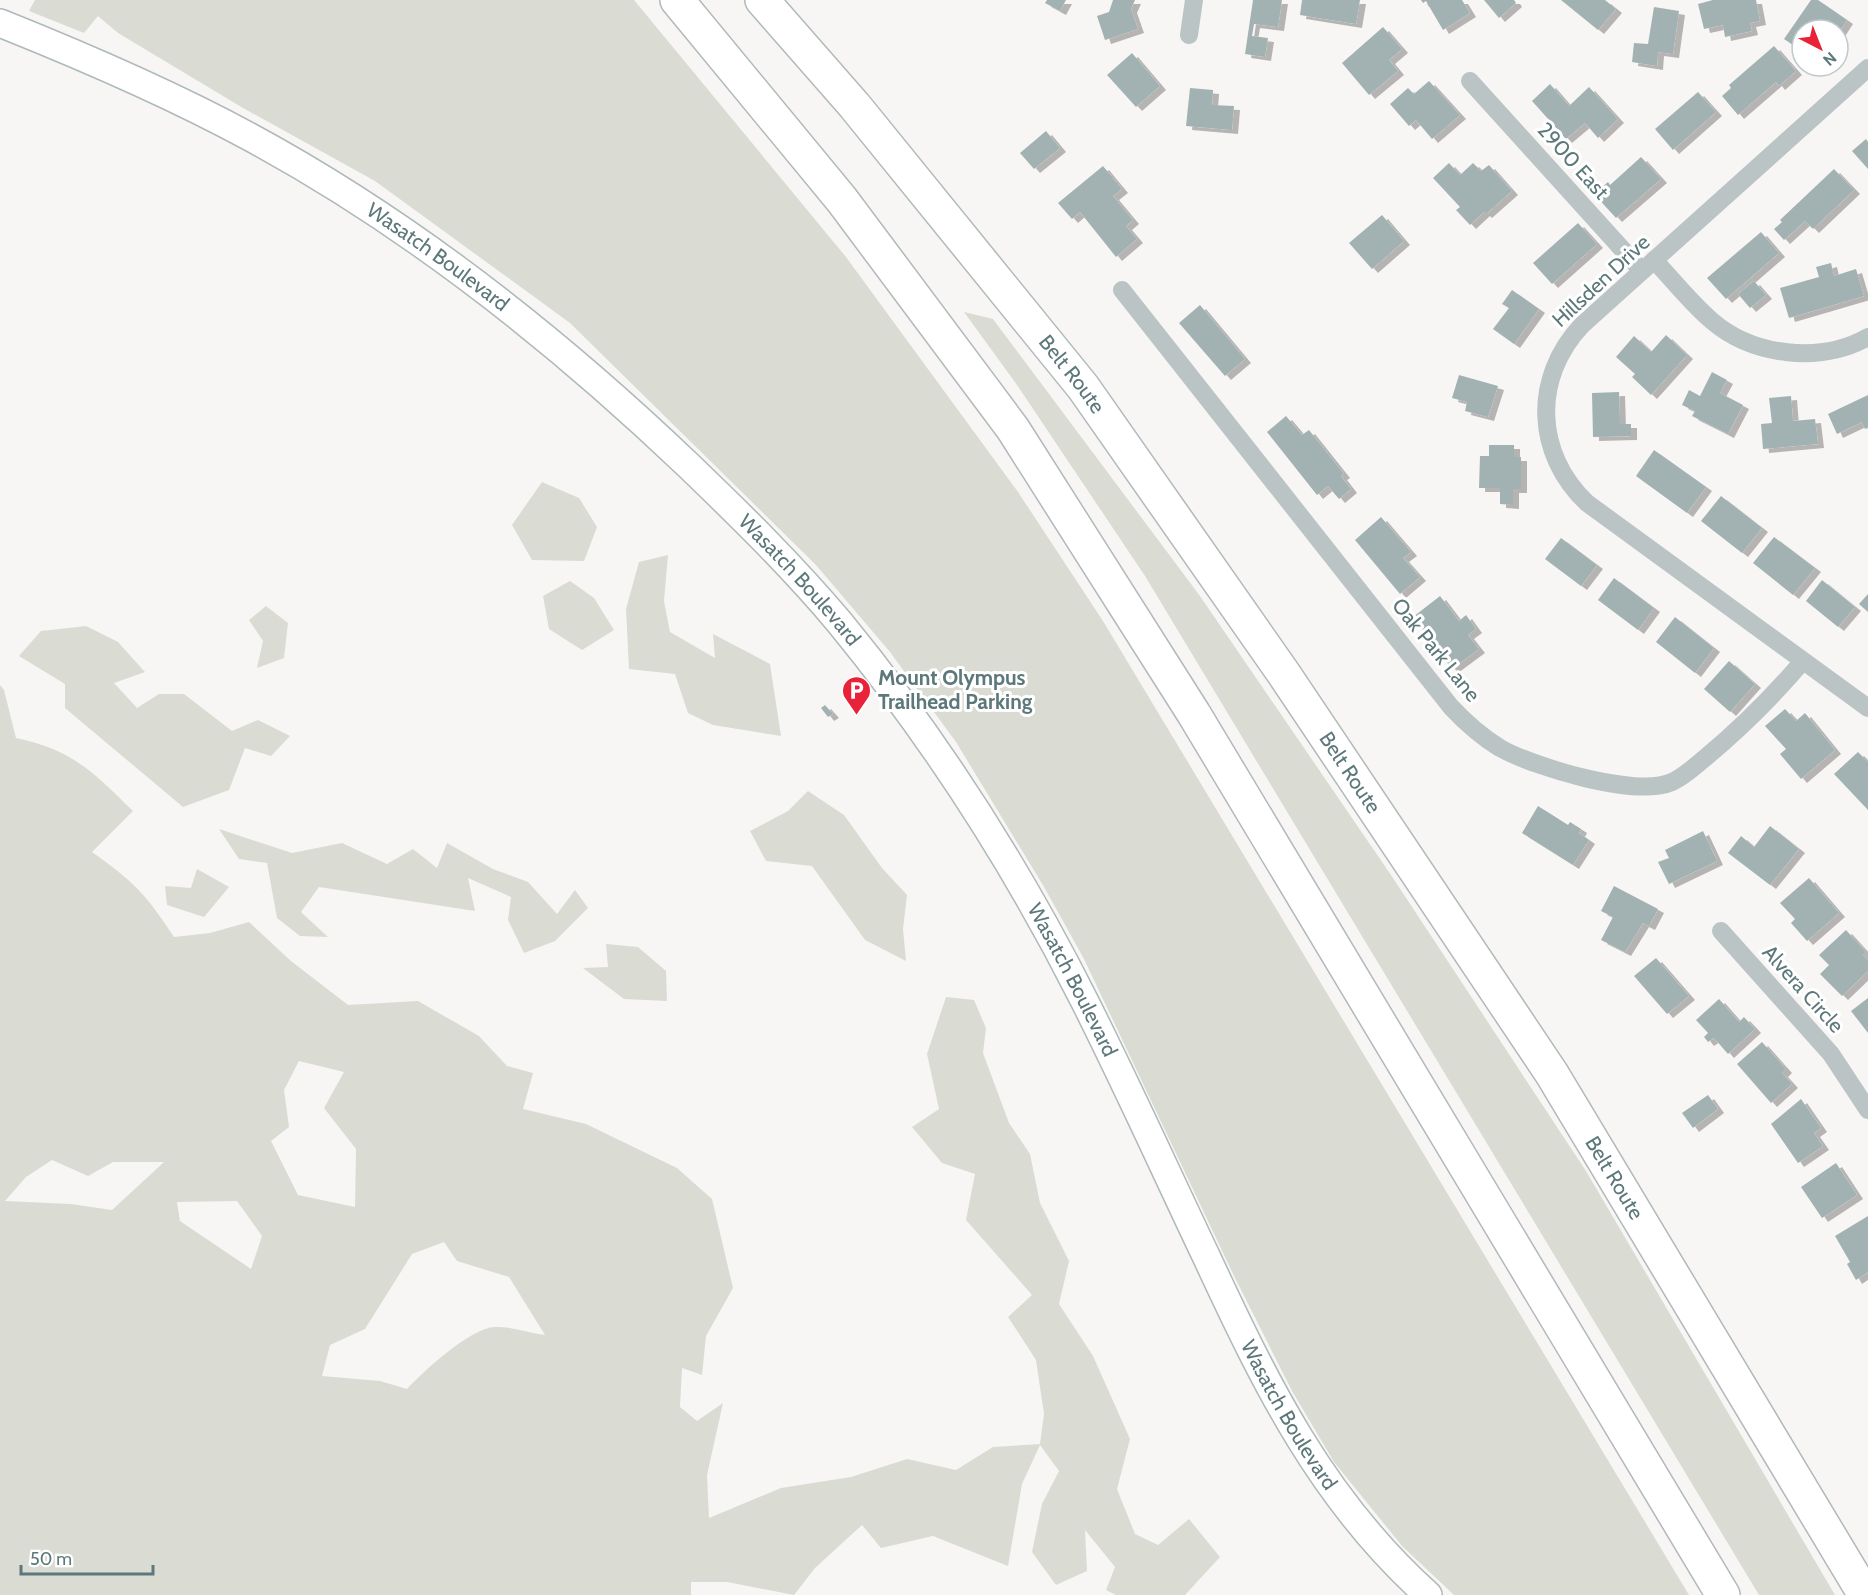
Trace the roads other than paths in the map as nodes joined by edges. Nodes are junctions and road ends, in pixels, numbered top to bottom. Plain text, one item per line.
1 (677, 0) edge
2 (762, 0) edge
3 (1194, 0) edge
4 (0, 23) edge
5 (1189, 35) dead end
6 (1868, 68) edge
7 (1470, 81) dead end
8 (1648, 266) junction
9 (1122, 290) dead end
10 (1868, 337) edge
11 (1803, 661) junction
12 (1868, 708) edge
13 (1721, 931) dead end
14 (1868, 1110) edge
15 (1428, 1595) edge
16 (1723, 1595) edge
17 (1865, 1595) edge

1 - 16 highway
2 - 17 highway, Belt Route
3 - 5 street
4 - 15 street, Wasatch Boulevard
6 - 8 street, Hillsden Drive
7 - 8 street, 2900 East
8 - 10 street, 2900 East
8 - 11 street, Hillsden Drive
9 - 11 street, Oak Park Lane
11 - 12 street, Hillsden Drive
13 - 14 street, Alvera Circle

